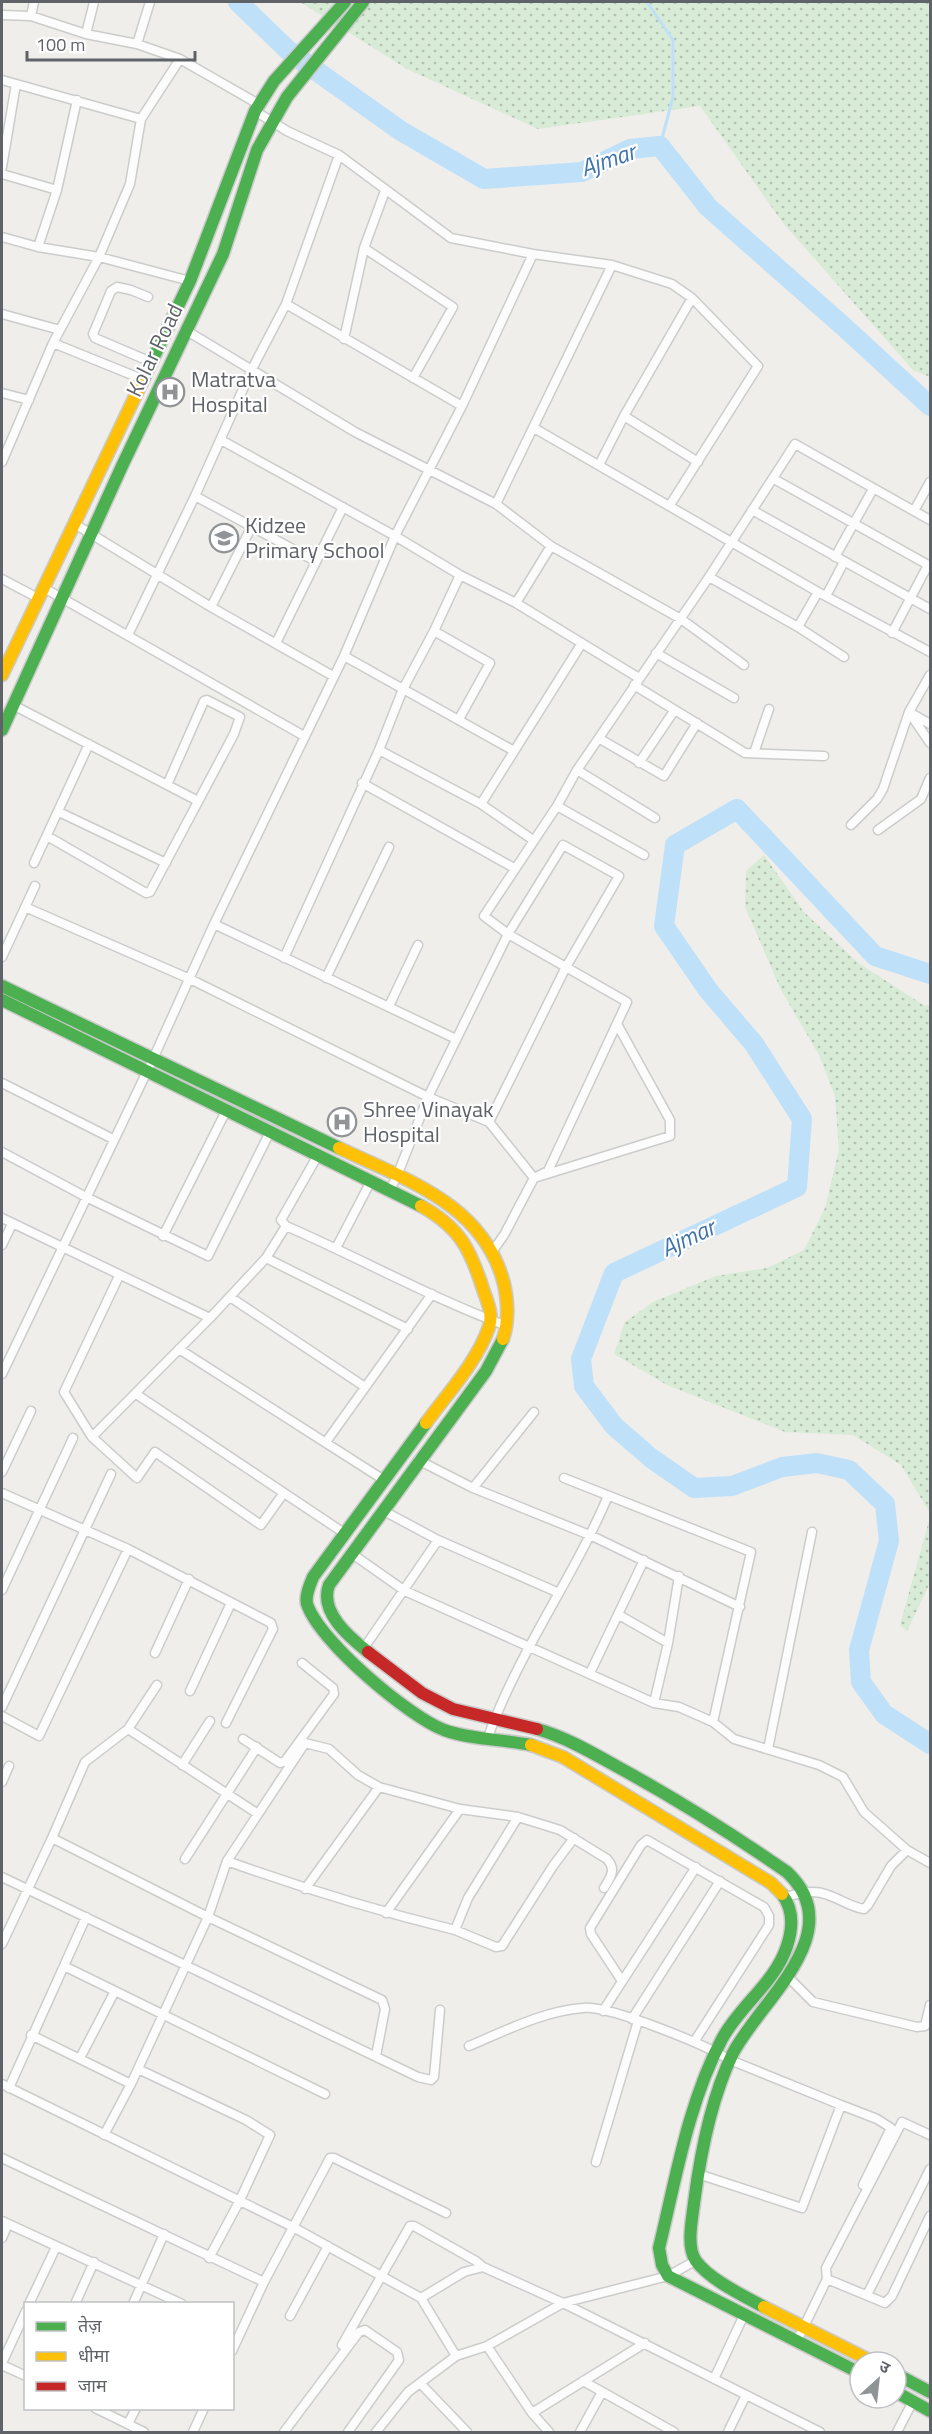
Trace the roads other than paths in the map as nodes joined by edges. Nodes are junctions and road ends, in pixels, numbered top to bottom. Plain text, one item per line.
1 (34, 2) edge
2 (94, 2) edge
3 (150, 2) edge
4 (345, 2) edge
5 (363, 2) edge
6 (2, 15) edge
7 (31, 16) junction
8 (86, 34) junction
9 (137, 44) junction
10 (180, 58) junction
11 (2, 80) edge
12 (16, 84) junction
13 (77, 100) junction
14 (257, 108) junction
15 (141, 119) junction
16 (271, 122) junction
17 (339, 155) junction
18 (2, 167) edge
19 (2, 174) edge
20 (57, 190) junction
21 (386, 191) junction
22 (2, 237) edge
23 (38, 247) junction
24 (364, 248) junction
25 (533, 254) junction
26 (99, 257) junction
27 (612, 265) junction
28 (190, 280) junction
29 (148, 297) dead end
30 (693, 298) junction
31 (286, 304) junction
32 (2, 314) edge
33 (60, 330) junction
34 (187, 331) junction
35 (344, 339) junction
36 (53, 343) junction
37 (151, 362) junction
38 (252, 369) junction
39 (413, 378) junction
40 (142, 379) junction
41 (2, 393) edge
42 (29, 400) junction
43 (462, 406) junction
44 (624, 416) junction
45 (534, 428) junction
46 (220, 440) junction
47 (2, 462) edge
48 (698, 462) junction
49 (599, 465) junction
50 (429, 468) junction
51 (774, 479) junction
52 (930, 482) edge
53 (873, 489) junction
54 (195, 496) junction
55 (496, 504) junction
56 (670, 505) junction
57 (343, 507) junction
58 (752, 510) junction
59 (914, 511) junction
60 (930, 520) edge
61 (73, 523) junction
62 (854, 525) junction
63 (252, 526) junction
64 (90, 534) junction
65 (395, 536) junction
66 (732, 542) junction
67 (551, 546) junction
68 (839, 559) junction
69 (315, 561) junction
70 (929, 566) edge
71 (158, 575) junction
72 (460, 575) junction
73 (709, 577) junction
74 (2, 579) edge
75 (41, 593) junction
76 (822, 594) junction
77 (62, 598) junction
78 (911, 598) junction
79 (516, 603) junction
80 (211, 607) junction
81 (930, 609) edge
82 (681, 619) junction
83 (798, 627) junction
84 (434, 631) junction
85 (892, 633) junction
86 (128, 635) junction
87 (276, 643) junction
88 (582, 643) junction
89 (930, 652) edge
90 (656, 653) junction
91 (344, 656) junction
92 (844, 657) dead end
93 (744, 665) dead end
94 (2, 675) edge
95 (930, 675) edge
96 (333, 676) junction
97 (636, 681) junction
98 (403, 689) junction
99 (2, 699) edge
100 (734, 699) dead end
101 (13, 705) junction
102 (769, 709) dead end
103 (674, 711) junction
104 (909, 712) junction
105 (459, 719) junction
106 (697, 723) junction
107 (930, 724) edge
108 (2, 730) edge
109 (304, 736) junction
110 (600, 739) junction
111 (930, 743) edge
112 (89, 744) junction
113 (379, 750) junction
114 (514, 751) junction
115 (754, 753) junction
116 (824, 756) dead end
117 (639, 763) junction
118 (577, 770) junction
119 (930, 778) edge
120 (363, 783) junction
121 (167, 785) junction
122 (198, 801) junction
123 (481, 804) junction
124 (557, 806) junction
125 (59, 812) junction
126 (655, 818) dead end
127 (851, 825) dead end
128 (878, 830) dead end
129 (47, 836) junction
130 (533, 840) junction
131 (389, 847) dead end
132 (644, 855) dead end
133 (166, 863) junction
134 (34, 864) dead end
135 (514, 868) junction
136 (35, 886) dead end
137 (25, 907) junction
138 (214, 924) junction
139 (508, 934) junction
140 (418, 945) dead end
141 (2, 957) edge
142 (284, 958) junction
143 (566, 967) junction
144 (326, 978) junction
145 (190, 979) junction
146 (2, 986) edge
147 (2, 1000) edge
148 (389, 1006) junction
149 (617, 1024) junction
150 (456, 1040) junction
151 (153, 1059) junction
152 (147, 1072) junction
153 (2, 1083) edge
154 (428, 1097) junction
155 (226, 1111) junction
156 (489, 1122) junction
157 (270, 1132) junction
158 (113, 1139) junction
159 (2, 1152) edge
160 (318, 1155) junction
161 (398, 1176) junction
162 (534, 1178) junction
163 (371, 1181) junction
164 (390, 1190) junction
165 (86, 1197) junction
166 (2, 1218) edge
167 (12, 1224) junction
168 (286, 1226) junction
169 (163, 1236) junction
170 (2, 1245) edge
171 (62, 1246) junction
172 (336, 1248) junction
173 (492, 1252) junction
174 (266, 1258) junction
175 (119, 1276) junction
176 (432, 1294) junction
177 (230, 1297) junction
178 (210, 1318) junction
179 (492, 1320) junction
180 (507, 1326) junction
181 (408, 1329) junction
182 (179, 1349) junction
183 (2, 1374) edge
184 (365, 1387) junction
185 (136, 1394) junction
186 (31, 1411) dead end
187 (534, 1413) dead end
188 (92, 1437) junction
189 (73, 1438) dead end
190 (326, 1442) junction
191 (418, 1460) junction
192 (2, 1472) edge
193 (111, 1474) dead end
194 (564, 1478) dead end
195 (384, 1480) junction
196 (472, 1488) junction
197 (2, 1493) edge
198 (283, 1494) junction
199 (608, 1496) junction
200 (39, 1508) junction
201 (382, 1510) junction
202 (85, 1530) junction
203 (812, 1532) dead end
204 (344, 1533) junction
205 (592, 1536) junction
206 (438, 1540) junction
207 (128, 1550) junction
208 (351, 1553) junction
209 (644, 1560) junction
210 (679, 1576) junction
211 (189, 1579) junction
212 (2, 1590) edge
213 (405, 1591) junction
214 (559, 1593) junction
215 (231, 1603) junction
216 (740, 1607) junction
217 (619, 1615) junction
218 (668, 1643) junction
219 (531, 1646) junction
220 (364, 1648) junction
221 (154, 1653) dead end
222 (302, 1662) dead end
223 (590, 1673) junction
224 (157, 1685) dead end
225 (190, 1691) dead end
226 (654, 1703) junction
227 (2, 1707) edge
228 (2, 1716) edge
229 (494, 1719) junction
230 (210, 1721) dead end
231 (713, 1722) junction
232 (226, 1723) dead end
233 (128, 1729) junction
234 (243, 1739) dead end
235 (487, 1740) junction
236 (257, 1747) junction
237 (768, 1749) junction
238 (182, 1765) junction
239 (9, 1766) dead end
240 (2, 1782) edge
241 (379, 1787) junction
242 (227, 1794) junction
243 (460, 1809) junction
244 (258, 1814) junction
245 (518, 1817) junction
246 (52, 1838) junction
247 (574, 1838) junction
248 (907, 1850) junction
249 (185, 1859) dead end
250 (227, 1861) junction
251 (930, 1863) edge
252 (696, 1868) junction
253 (2, 1877) edge
254 (720, 1881) junction
255 (604, 1888) dead end
256 (28, 1889) junction
257 (305, 1889) junction
258 (805, 1892) junction
259 (786, 1897) junction
260 (386, 1913) junction
261 (86, 1917) junction
262 (208, 1917) junction
263 (455, 1930) junction
264 (2, 1944) edge
265 (186, 1965) junction
266 (64, 1966) junction
267 (788, 1977) junction
268 (622, 1981) junction
269 (772, 1987) junction
270 (115, 1991) junction
271 (930, 2005) edge
272 (440, 2010) dead end
273 (603, 2011) junction
274 (163, 2016) junction
275 (635, 2020) junction
276 (31, 2035) junction
277 (694, 2042) junction
278 (469, 2046) dead end
279 (716, 2051) junction
280 (376, 2056) junction
281 (80, 2058) junction
282 (730, 2060) junction
283 (138, 2069) junction
284 (131, 2084) junction
285 (5, 2086) edge
286 (325, 2094) dead end
287 (841, 2105) junction
288 (104, 2135) junction
289 (930, 2135) edge
290 (2, 2158) edge
291 (596, 2162) dead end
292 (930, 2169) edge
293 (698, 2174) junction
294 (240, 2202) junction
295 (446, 2213) dead end
296 (930, 2216) edge
297 (5, 2223) edge
298 (293, 2227) junction
299 (164, 2234) junction
300 (2, 2238) edge
301 (834, 2241) dead end
302 (328, 2246) junction
303 (56, 2247) junction
304 (209, 2258) junction
305 (695, 2261) junction
306 (94, 2262) junction
307 (483, 2267) junction
308 (382, 2275) junction
309 (668, 2276) junction
310 (827, 2279) junction
311 (264, 2282) junction
312 (142, 2285) junction
313 (867, 2295) junction
314 (421, 2298) junction
315 (30, 2302) edge
316 (76, 2302) edge
317 (134, 2302) edge
318 (178, 2302) edge
319 (563, 2303) junction
320 (24, 2315) edge
321 (744, 2315) junction
322 (290, 2316) dead end
323 (804, 2326) junction
324 (234, 2327) edge
325 (243, 2330) junction
326 (797, 2341) junction
327 (645, 2343) junction
328 (342, 2345) dead end
329 (487, 2346) junction
330 (234, 2347) edge
331 (850, 2350) edge
332 (456, 2356) junction
333 (2, 2364) edge
334 (848, 2367) edge
335 (24, 2375) edge
336 (714, 2379) junction
337 (583, 2380) junction
338 (908, 2380) edge
339 (420, 2383) junction
340 (602, 2392) junction
341 (930, 2392) edge
342 (746, 2395) junction
343 (908, 2398) edge
344 (913, 2401) junction
345 (97, 2410) edge
346 (135, 2410) edge
347 (204, 2410) edge
348 (930, 2411) edge
349 (532, 2413) junction
350 (802, 2423) junction
351 (128, 2424) junction
352 (659, 2429) edge
353 (376, 2432) edge
354 (144, 2433) edge
355 (193, 2433) edge
356 (284, 2433) edge
357 (348, 2433) edge
358 (467, 2433) edge
359 (549, 2433) edge
360 (580, 2433) edge
361 (674, 2433) edge
362 (728, 2433) edge
363 (798, 2433) edge
364 (820, 2433) edge
365 (897, 2433) edge

1 - 7 street
2 - 8 street
3 - 9 street
4 - 14 street, Kolar Road
5 - 16 street, Kolar Road
6 - 7 street
7 - 8 street
8 - 9 street
9 - 10 street
10 - 14 street
10 - 15 street
11 - 12 street
12 - 13 street
12 - 18 street
13 - 15 street
13 - 20 street
14 - 16 street
14 - 28 street, Kolar Road
15 - 26 street
16 - 17 street
16 - 34 street, Kolar Road
17 - 21 street
17 - 31 street
19 - 20 street
20 - 23 street
21 - 24 street
21 - 25 street
22 - 23 street
23 - 26 street
24 - 35 street
24 - 39 street
25 - 27 street
25 - 43 street
26 - 28 street
26 - 33 street
27 - 30 street
27 - 45 street
28 - 37 street, Kolar Road
29 - 37 street
30 - 44 street
30 - 48 street
31 - 35 street
31 - 38 street
32 - 33 street
33 - 36 street
34 - 38 street
34 - 64 street, Kolar Road
35 - 39 street
36 - 40 street
36 - 42 street
37 - 40 street, Kolar Road
38 - 46 street
38 - 50 street
39 - 43 street
40 - 61 street, Kolar Road
41 - 42 street
42 - 47 street
43 - 50 street
44 - 48 street
44 - 49 street
45 - 49 street
45 - 55 street
46 - 54 street
46 - 57 street
48 - 56 street
49 - 56 street
50 - 55 street
50 - 65 street
51 - 53 street
51 - 58 street
51 - 62 street
52 - 59 street
53 - 59 street
53 - 62 street
54 - 63 street
54 - 71 street
55 - 67 street
56 - 66 street
57 - 65 street
57 - 69 street
58 - 66 street
58 - 68 street
59 - 60 street
61 - 64 street
61 - 75 street, Kolar Road
62 - 68 street
62 - 70 street
63 - 69 street
63 - 80 street
64 - 71 street
64 - 77 street, Kolar Road
65 - 72 street
65 - 91 street
66 - 73 street
66 - 76 street
67 - 79 street
67 - 82 street
68 - 76 street
68 - 78 street
69 - 87 street
70 - 78 street
71 - 80 street
71 - 86 street
72 - 79 street
72 - 84 street
73 - 82 street
73 - 83 street
74 - 75 street
75 - 77 street
75 - 94 street, Kolar Road
76 - 83 street
76 - 85 street
77 - 86 street
77 - 101 street, Kolar Road
78 - 81 street
78 - 85 street
79 - 88 street
80 - 87 street
82 - 90 street
82 - 93 street
83 - 92 street
84 - 98 street
84 - 105 street
85 - 89 street
86 - 109 street
87 - 96 street
88 - 97 street
88 - 114 street
90 - 97 street
90 - 100 street
91 - 96 street
91 - 98 street
95 - 104 street
96 - 109 street
97 - 103 street
97 - 110 street
98 - 105 street
98 - 113 street
99 - 101 street
101 - 108 street, Kolar Road
101 - 112 street
102 - 115 street
103 - 106 street
103 - 117 street
104 - 107 street
104 - 111 street
104 - 127 street
105 - 114 street
106 - 115 street
106 - 117 street
109 - 138 street
110 - 117 street
110 - 118 street
112 - 121 street
112 - 125 street
113 - 120 street
113 - 123 street
114 - 123 street
115 - 116 street
118 - 124 street
118 - 126 street
119 - 128 street
120 - 135 street
120 - 142 street
121 - 122 street
121 - 122 street
122 - 133 street
123 - 130 street
124 - 130 street
124 - 132 street
125 - 129 street
125 - 133 street
129 - 133 street
129 - 134 street
130 - 135 street
131 - 144 street
135 - 139 street
136 - 137 street
137 - 141 street
137 - 145 street
138 - 142 street
138 - 145 street
139 - 143 street
139 - 143 street
139 - 150 street
140 - 148 street
142 - 144 street
143 - 149 street
143 - 156 street
144 - 148 street
145 - 151 street
145 - 154 street
146 - 151 street
147 - 152 street
148 - 150 street
149 - 162 street
149 - 162 street
150 - 154 street
151 - 152 street
151 - 161 street
152 - 155 street
152 - 158 street
153 - 158 street
154 - 156 street
154 - 161 street
155 - 157 street
155 - 169 street
156 - 162 street
157 - 160 street
157 - 169 street
158 - 165 street
159 - 165 street
160 - 163 street
160 - 168 street
161 - 164 street
161 - 173 street
162 - 173 street
163 - 164 street
163 - 172 street
164 - 179 street
165 - 169 street
165 - 171 street
166 - 167 street
167 - 170 street
167 - 171 street
168 - 172 street
168 - 174 street
171 - 175 street
171 - 183 street
172 - 176 street
173 - 180 street
174 - 177 street
174 - 181 street
175 - 178 street
175 - 188 street
176 - 179 street
176 - 181 street
177 - 178 street
177 - 184 street
178 - 182 street
179 - 180 street
179 - 195 street
180 - 191 street
181 - 184 street
182 - 185 street
182 - 190 street
184 - 190 street
185 - 188 street
185 - 198 street
186 - 192 street
187 - 196 street
188 - 198 street
189 - 200 street
190 - 195 street
191 - 196 street
191 - 201 street
193 - 202 street
194 - 199 street
195 - 204 street
196 - 205 street
197 - 200 street
198 - 204 street
199 - 205 street
199 - 216 street
200 - 202 street
200 - 212 street
201 - 206 street
201 - 208 street
202 - 207 street
202 - 227 street
203 - 237 street
204 - 235 street
205 - 209 street
205 - 214 street
206 - 213 street
206 - 214 street
207 - 211 street
207 - 228 street
208 - 213 street
208 - 220 street
209 - 210 street
209 - 217 street
210 - 216 street
210 - 218 street
211 - 215 street
211 - 221 street
213 - 219 street
213 - 220 street
214 - 219 street
215 - 225 street
215 - 232 street
216 - 231 street
217 - 218 street
217 - 223 street
218 - 226 street
219 - 223 street
219 - 229 street
220 - 229 street
222 - 236 street
223 - 226 street
224 - 233 street
226 - 231 street
229 - 235 street
229 - 258 street
230 - 238 street
231 - 237 street
233 - 238 street
233 - 246 street
234 - 236 street
235 - 259 street
236 - 242 street
237 - 248 street
238 - 242 street
239 - 240 street
241 - 243 street
241 - 244 street
241 - 257 street
242 - 244 street
242 - 249 street
243 - 245 street
243 - 260 street
244 - 250 street
245 - 247 street
245 - 263 street
246 - 256 street
246 - 262 street
247 - 255 street
247 - 263 street
248 - 251 street
248 - 258 street
250 - 257 street
250 - 262 street
252 - 254 street
252 - 268 street
252 - 268 street
253 - 256 street
254 - 275 street
254 - 277 street
256 - 261 street
256 - 264 street
257 - 260 street
258 - 259 street
258 - 267 street
259 - 269 street
260 - 263 street
261 - 265 street
261 - 266 street
262 - 265 street
262 - 280 street
265 - 274 street
265 - 280 street
266 - 270 street
266 - 276 street
267 - 269 street
267 - 271 street
268 - 273 street
269 - 279 street
269 - 282 street
270 - 274 street
270 - 281 street
272 - 280 street
273 - 275 street
273 - 278 street
274 - 283 street
274 - 286 street
275 - 277 street
275 - 291 street
276 - 281 street
276 - 285 street
277 - 279 street
279 - 282 street
279 - 309 street
281 - 284 street
282 - 287 street
282 - 293 street
283 - 284 street
283 - 294 street
284 - 288 street
285 - 288 street
287 - 293 street
287 - 301 street
288 - 294 street
289 - 310 street
290 - 299 street
292 - 313 street
293 - 305 street
294 - 298 street
294 - 304 street
295 - 298 street
296 - 313 street
297 - 300 street
297 - 303 street
298 - 302 street
298 - 311 street
299 - 304 street
299 - 312 street
302 - 308 street
302 - 322 street
303 - 306 street
303 - 315 street
304 - 311 street
305 - 309 street
305 - 323 street
306 - 312 street
306 - 316 street
307 - 308 street
307 - 314 street
307 - 319 street
308 - 314 street
308 - 328 street
309 - 319 street
309 - 321 street
310 - 313 street
310 - 323 street
311 - 325 street
312 - 317 street
312 - 318 street
314 - 332 street
319 - 327 street
319 - 329 street
320 - 333 street
321 - 326 street
321 - 336 street
323 - 326 street
323 - 331 street
324 - 325 street
325 - 330 street
326 - 334 street
327 - 336 street
327 - 337 street
329 - 332 street
329 - 349 street
332 - 339 street
333 - 335 street
336 - 342 street
337 - 340 street
337 - 349 street
338 - 341 street
339 - 353 street
339 - 358 street
340 - 352 street
340 - 360 street
342 - 350 street
342 - 362 street
343 - 344 street
344 - 348 street
344 - 365 street
345 - 351 street
346 - 351 street
347 - 355 street
349 - 359 street
350 - 363 street
350 - 364 street
351 - 354 street
352 - 361 street
356 - 357 street

